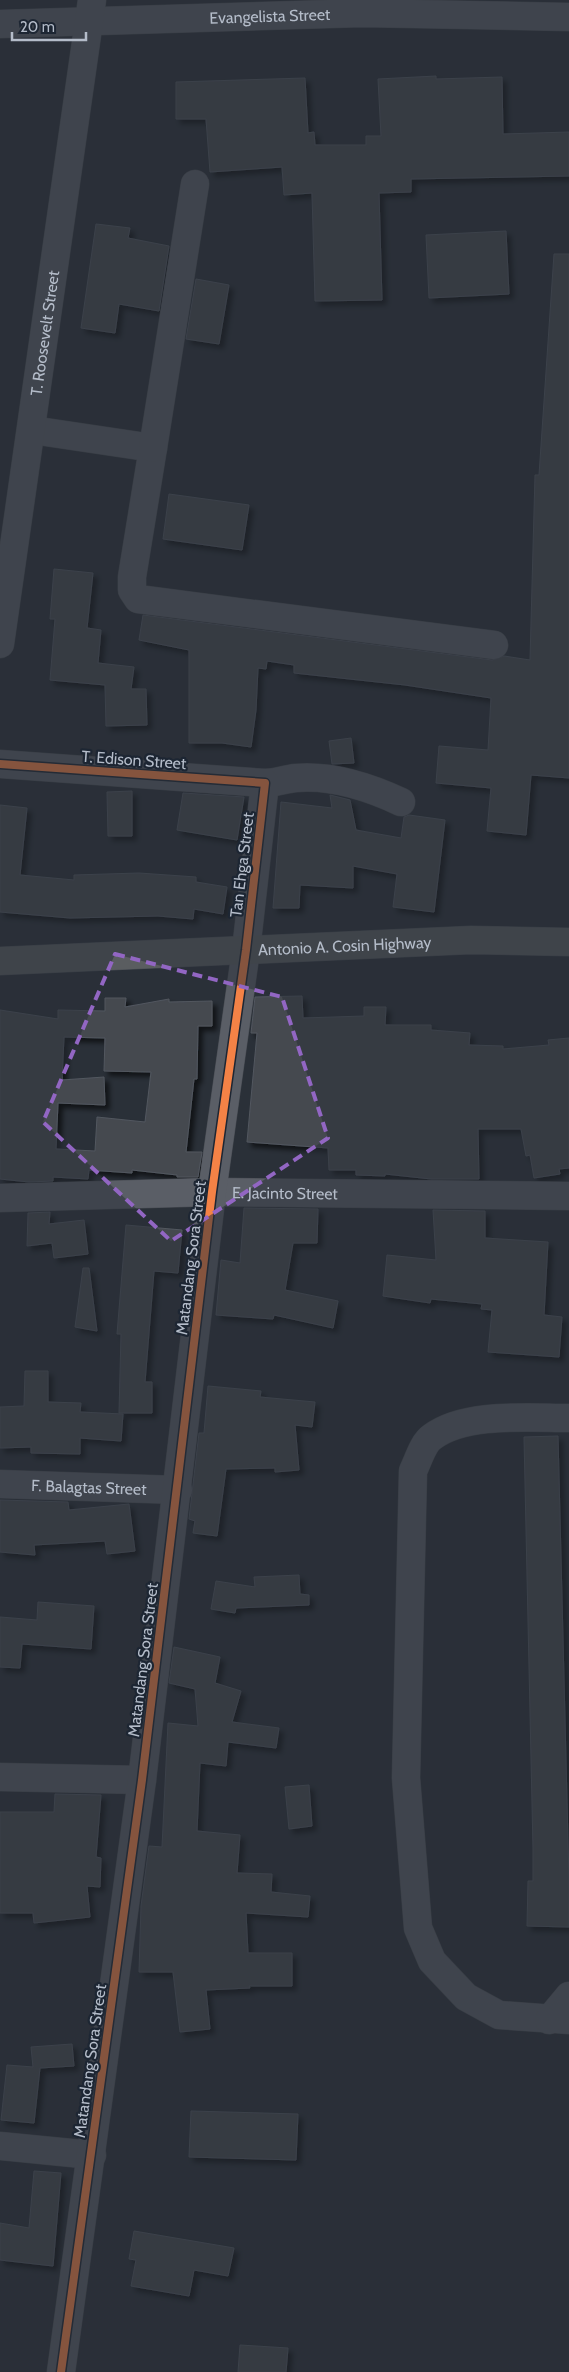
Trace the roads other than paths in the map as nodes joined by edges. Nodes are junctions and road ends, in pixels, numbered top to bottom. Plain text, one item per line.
1 (363, 6) edge
2 (91, 11) edge
3 (569, 17) edge
4 (0, 24) edge
5 (195, 184) dead end
6 (32, 430) junction
7 (153, 448) junction
8 (7, 543) edge
9 (0, 644) edge
10 (494, 645) dead end
11 (0, 764) edge
12 (265, 783) junction
13 (401, 802) dead end
14 (569, 942) edge
15 (246, 950) junction
16 (0, 960) edge
17 (212, 1192) junction
18 (569, 1196) edge
19 (0, 1198) edge
20 (569, 1418) edge
21 (0, 1484) edge
22 (178, 1490) junction
23 (0, 1777) edge
24 (142, 1780) junction
25 (569, 1996) edge
26 (559, 2020) edge
27 (0, 2146) edge
28 (92, 2155) junction
29 (61, 2372) edge

1 - 2 street, Evangelista Street
1 - 3 street, Evangelista Street
2 - 4 street, Evangelista Street
2 - 6 street, T. Roosevelt Street
5 - 7 street
6 - 7 street
6 - 8 street, T. Roosevelt Street
7 - 10 street
8 - 9 street, T. Roosevelt Street
11 - 12 street, T. Edison Street
12 - 13 street, T. Edison Street
12 - 15 street, Tan Ehga Street
14 - 15 highway, Antonio A. Cosin Highway
15 - 16 highway, Antonio A. Cosin Highway
15 - 17 street, Matandang Sora Street
17 - 18 street, E. Jacinto Street
17 - 19 street, E. Jacinto Street
17 - 22 street, Matandang Sora Street
20 - 26 street
21 - 22 street, F. Balagtas Street
22 - 24 street, Matandang Sora Street
23 - 24 street
24 - 28 street, Matandang Sora Street
25 - 26 street
27 - 28 street
28 - 29 street, Matandang Sora Street

